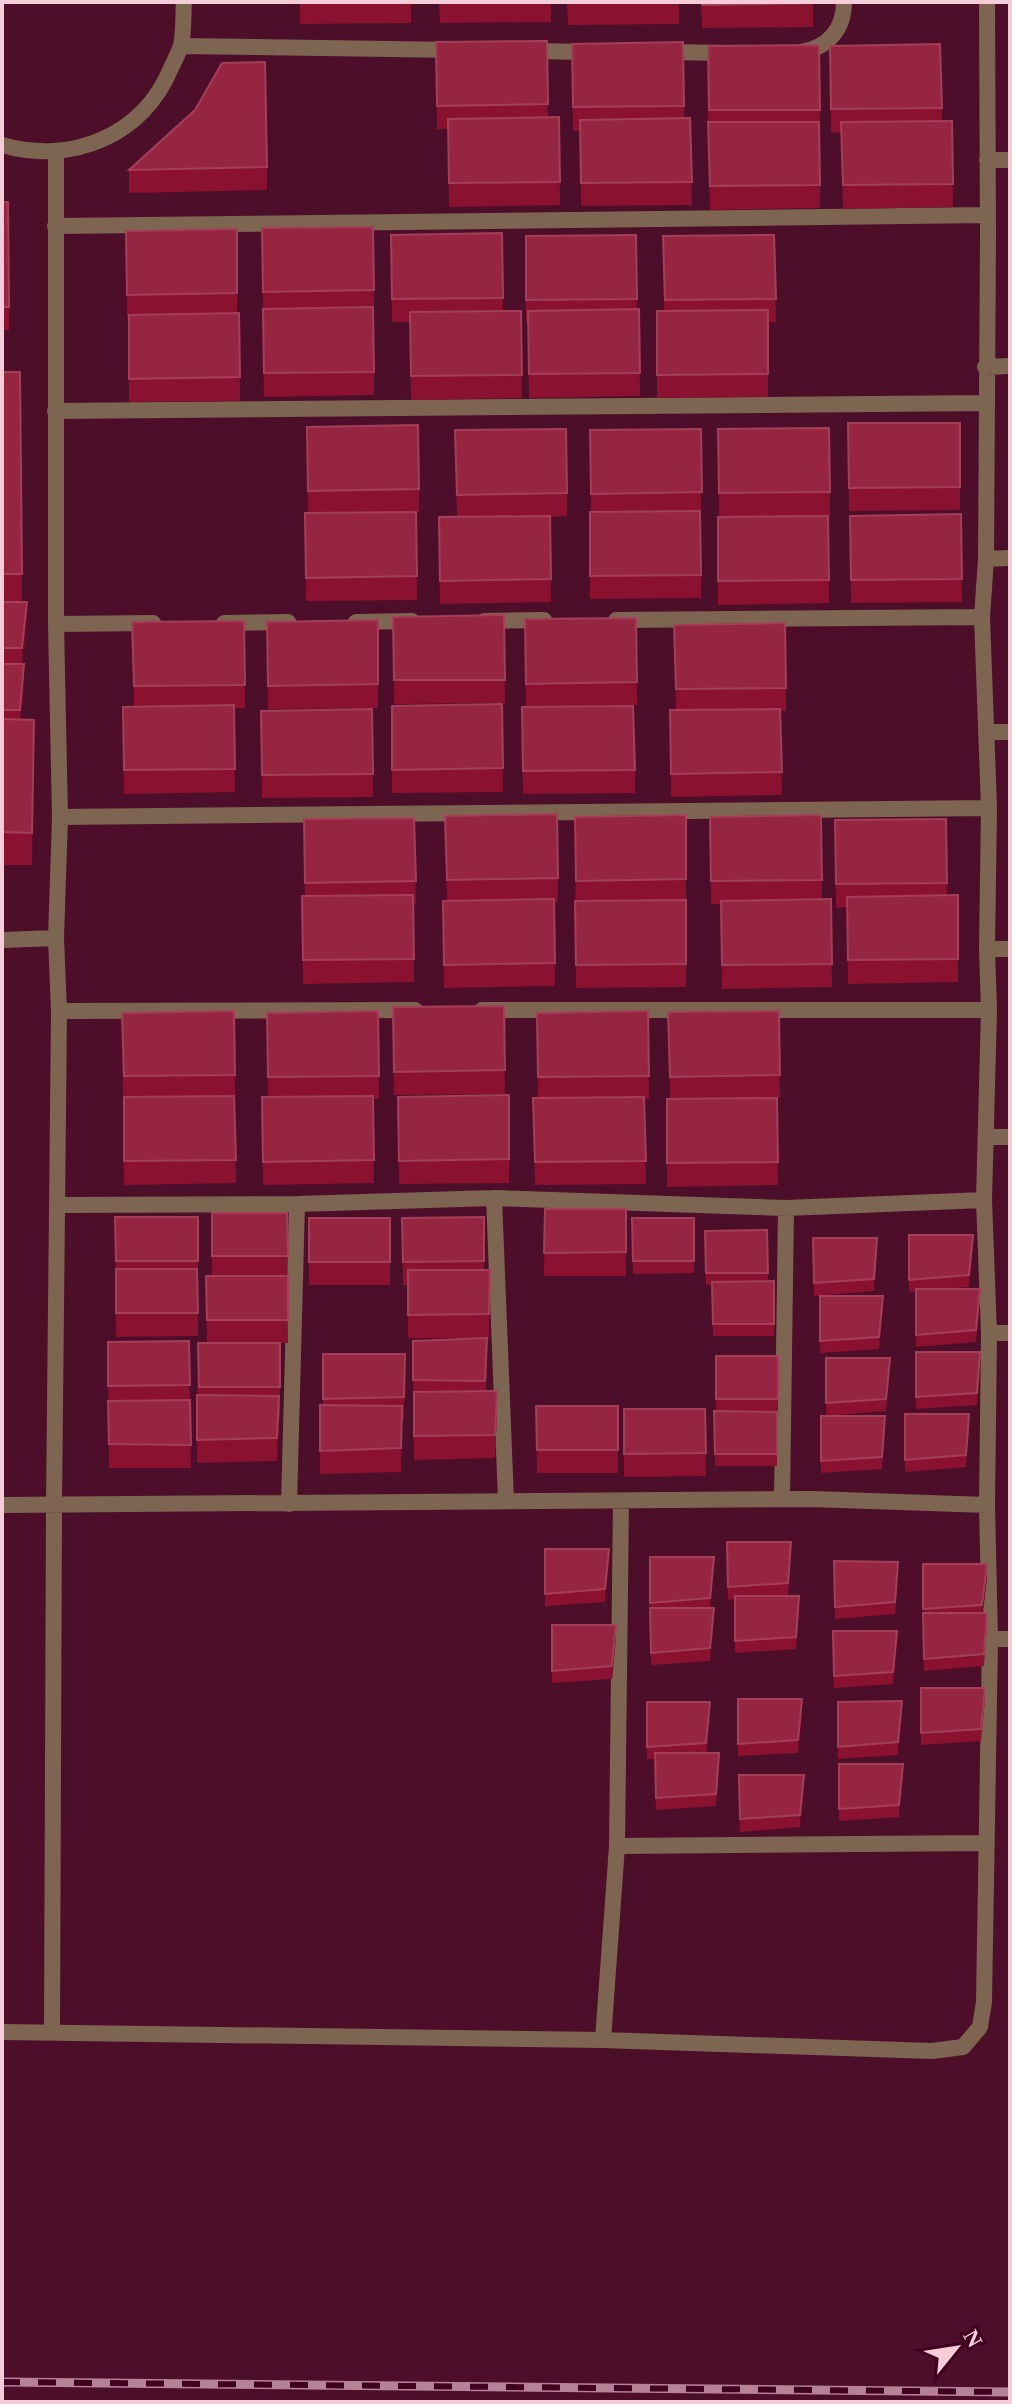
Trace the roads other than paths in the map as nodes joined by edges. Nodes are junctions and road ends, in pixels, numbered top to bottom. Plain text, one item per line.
1 (184, 2) edge
2 (844, 2) edge
3 (987, 2) edge
4 (181, 46) junction
5 (477, 50) edge
6 (508, 50) edge
7 (617, 52) edge
8 (648, 52) edge
9 (742, 53) edge
10 (789, 54) edge
11 (2, 145) edge
12 (56, 152) junction
13 (987, 160) junction
14 (1010, 160) edge
15 (987, 215) junction
16 (55, 226) junction
17 (1010, 366) edge
18 (985, 367) junction
19 (985, 403) junction
20 (55, 411) junction
21 (1010, 558) edge
22 (986, 559) junction
23 (982, 617) junction
24 (567, 620) edge
25 (599, 620) edge
26 (423, 621) edge
27 (471, 621) edge
28 (312, 622) edge
29 (344, 622) edge
30 (168, 623) edge
31 (200, 623) edge
32 (56, 624) junction
33 (986, 732) junction
34 (1010, 732) edge
35 (989, 808) junction
36 (60, 817) junction
37 (56, 938) junction
38 (2, 940) edge
39 (987, 949) junction
40 (1010, 949) edge
41 (437, 1010) edge
42 (469, 1010) edge
43 (989, 1010) junction
44 (59, 1011) junction
45 (986, 1137) junction
46 (1010, 1137) edge
47 (494, 1198) junction
48 (984, 1200) junction
49 (297, 1204) junction
50 (58, 1205) junction
51 (786, 1208) junction
52 (989, 1333) junction
53 (1010, 1333) edge
54 (782, 1499) junction
55 (506, 1501) junction
56 (621, 1501) junction
57 (289, 1504) junction
58 (2, 1505) edge
59 (54, 1505) junction
60 (987, 1505) junction
61 (990, 1639) junction
62 (1010, 1639) edge
63 (987, 1843) junction
64 (617, 1846) junction
65 (2, 2032) edge
66 (52, 2032) junction
67 (603, 2040) junction

1 - 4 street
2 - 10 street
3 - 13 street
4 - 5 street
4 - 12 street
6 - 7 street
8 - 9 street
11 - 12 street
12 - 16 street
13 - 14 street
13 - 15 street
15 - 16 street
15 - 18 street
16 - 20 street
17 - 18 street
18 - 19 street
19 - 20 street
19 - 22 street
20 - 32 street
21 - 22 street
22 - 23 street
23 - 25 street
23 - 33 street
24 - 27 street
26 - 29 street
28 - 31 street
30 - 32 street
32 - 36 street
33 - 34 street
33 - 35 street
35 - 36 street
35 - 39 street
36 - 37 street
37 - 38 street
37 - 44 street
39 - 40 street
39 - 43 street
41 - 44 street
42 - 43 street
43 - 45 street
44 - 50 street
45 - 46 street
45 - 48 street
47 - 49 street
47 - 51 street
47 - 55 street
48 - 51 street
48 - 52 street
49 - 50 street
49 - 57 street
50 - 59 street
51 - 54 street
52 - 53 street
52 - 60 street
54 - 56 street
54 - 60 street
55 - 56 street
55 - 57 street
56 - 64 street
57 - 59 street
58 - 59 street
59 - 66 street
60 - 61 street
61 - 62 street
61 - 63 street
63 - 64 street
63 - 67 street
64 - 67 street
65 - 66 street
66 - 67 street

